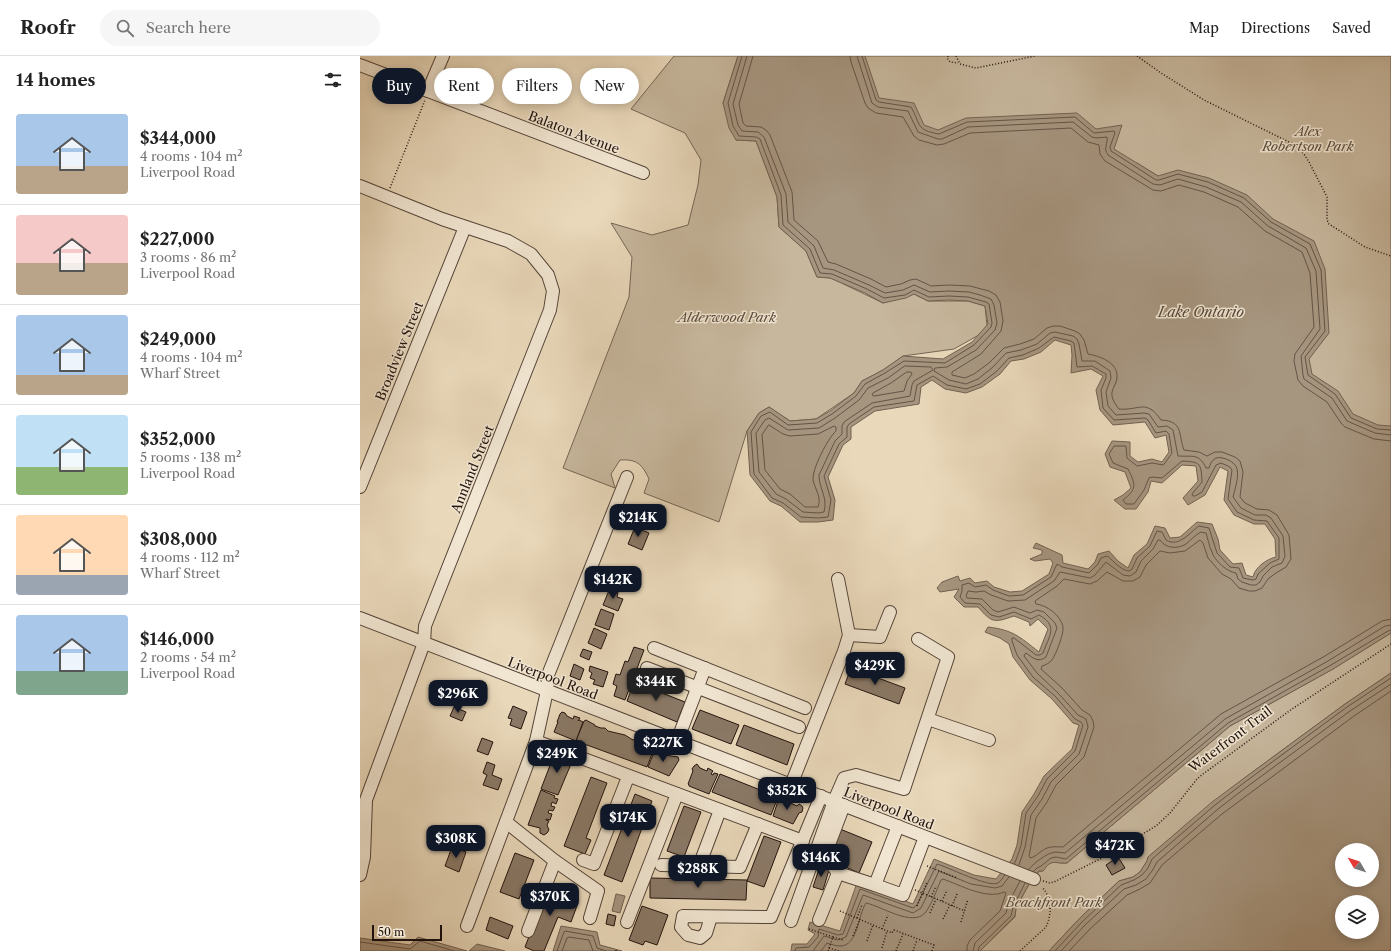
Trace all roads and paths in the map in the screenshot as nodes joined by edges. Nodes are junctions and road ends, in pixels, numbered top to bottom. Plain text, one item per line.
1 (443, 56) edge
2 (948, 56) edge
3 (956, 56) edge
4 (1035, 56) edge
5 (1137, 56) edge
6 (958, 63) junction
7 (360, 65) edge
8 (428, 91) junction
9 (643, 173) dead end
10 (360, 186) edge
11 (387, 197) junction
12 (465, 227) junction
13 (1391, 256) edge
14 (627, 477) dead end
15 (360, 486) edge
16 (838, 579) dead end
17 (890, 612) dead end
18 (360, 618) edge
19 (849, 635) junction
20 (918, 639) dead end
21 (424, 643) junction
22 (1391, 644) edge
23 (654, 648) dead end
24 (647, 668) dead end
25 (705, 668) junction
26 (697, 688) junction
27 (547, 692) junction
28 (805, 708) dead end
29 (928, 719) junction
30 (799, 727) dead end
31 (989, 740) dead end
32 (536, 741) junction
33 (677, 741) junction
34 (628, 777) junction
35 (791, 785) junction
36 (677, 794) junction
37 (821, 796) junction
38 (363, 799) edge
39 (839, 803) junction
40 (720, 810) junction
41 (506, 822) junction
42 (758, 824) junction
43 (898, 826) junction
44 (925, 837) junction
45 (803, 841) junction
46 (583, 860) dead end
47 (555, 861) junction
48 (661, 865) dead end
49 (699, 866) junction
50 (927, 866) dead end
51 (838, 873) junction
52 (360, 875) edge
53 (957, 878) dead end
54 (1034, 879) junction
55 (926, 882) dead end
56 (875, 885) junction
57 (936, 886) dead end
58 (915, 890) dead end
59 (947, 890) dead end
60 (922, 893) junction
61 (957, 894) dead end
62 (931, 897) junction
63 (968, 898) dead end
64 (936, 899) junction
65 (942, 901) junction
66 (862, 905) dead end
67 (951, 905) junction
68 (917, 906) dead end
69 (840, 911) dead end
70 (965, 911) junction
71 (930, 913) dead end
72 (888, 915) dead end
73 (711, 917) dead end
74 (590, 918) dead end
75 (857, 918) junction
76 (943, 919) dead end
77 (819, 920) dead end
78 (860, 920) junction
79 (791, 921) dead end
80 (627, 922) dead end
81 (961, 922) dead end
82 (873, 925) junction
83 (467, 926) dead end
84 (809, 929) dead end
85 (882, 929) junction
86 (528, 931) dead end
87 (887, 931) junction
88 (903, 934) junction
89 (853, 936) dead end
90 (833, 937) junction
91 (918, 939) junction
92 (843, 940) dead end
93 (867, 942) dead end
94 (829, 948) junction
95 (882, 948) dead end
96 (828, 951) edge
97 (839, 951) edge
98 (896, 951) edge
99 (913, 951) edge
100 (932, 951) edge
101 (1020, 951) edge

1 - 8 street
2 - 6 path
3 - 6 path
4 - 6 path
5 - 13 path
7 - 8 street, Balaton Avenue
8 - 9 street, Balaton Avenue
8 - 11 path
10 - 11 street, Annland Street
11 - 12 street, Annland Street
12 - 15 street, Broadview Street
12 - 21 street, Annland Street
14 - 27 street
16 - 19 street
17 - 19 street
18 - 21 street, Liverpool Road
19 - 35 street
20 - 29 street
21 - 27 street, Liverpool Road
21 - 38 street, Annland Street
22 - 54 path, Waterfront Trail
23 - 25 street
24 - 26 street
25 - 26 street
25 - 28 street
26 - 30 street
26 - 33 street
27 - 32 street
27 - 33 street, Liverpool Road
29 - 31 street
29 - 39 street
32 - 34 street
32 - 41 street
33 - 35 street, Liverpool Road
34 - 36 street
34 - 46 street
35 - 37 street, Liverpool Road
36 - 40 street
36 - 80 street
37 - 39 street, Liverpool Road
37 - 45 street
38 - 52 street, Annland Street
39 - 43 street, Liverpool Road
39 - 51 street
39 - 79 street
40 - 42 street
40 - 49 street
41 - 47 street
41 - 83 street
42 - 45 street
42 - 49 street
43 - 44 street, Liverpool Road
43 - 56 street
44 - 54 street, Liverpool Road
44 - 56 street
45 - 73 street
47 - 74 street
47 - 86 street
48 - 49 street
50 - 53 path
51 - 56 street
51 - 77 street
54 - 101 path
55 - 60 path
57 - 62 path
58 - 60 path
59 - 65 path
60 - 62 path
60 - 68 path
61 - 67 path
62 - 64 path
63 - 70 path
64 - 65 path
64 - 71 path
65 - 67 path
66 - 75 path
67 - 70 path
67 - 76 path
69 - 75 path
70 - 81 path
72 - 85 path
75 - 78 path
78 - 82 path
78 - 89 path
82 - 85 path
82 - 93 path
84 - 90 path
85 - 87 path
87 - 88 path
87 - 95 path
88 - 91 path
88 - 98 path
90 - 92 path
90 - 94 path
91 - 99 path
91 - 100 path
94 - 96 path
94 - 97 path

